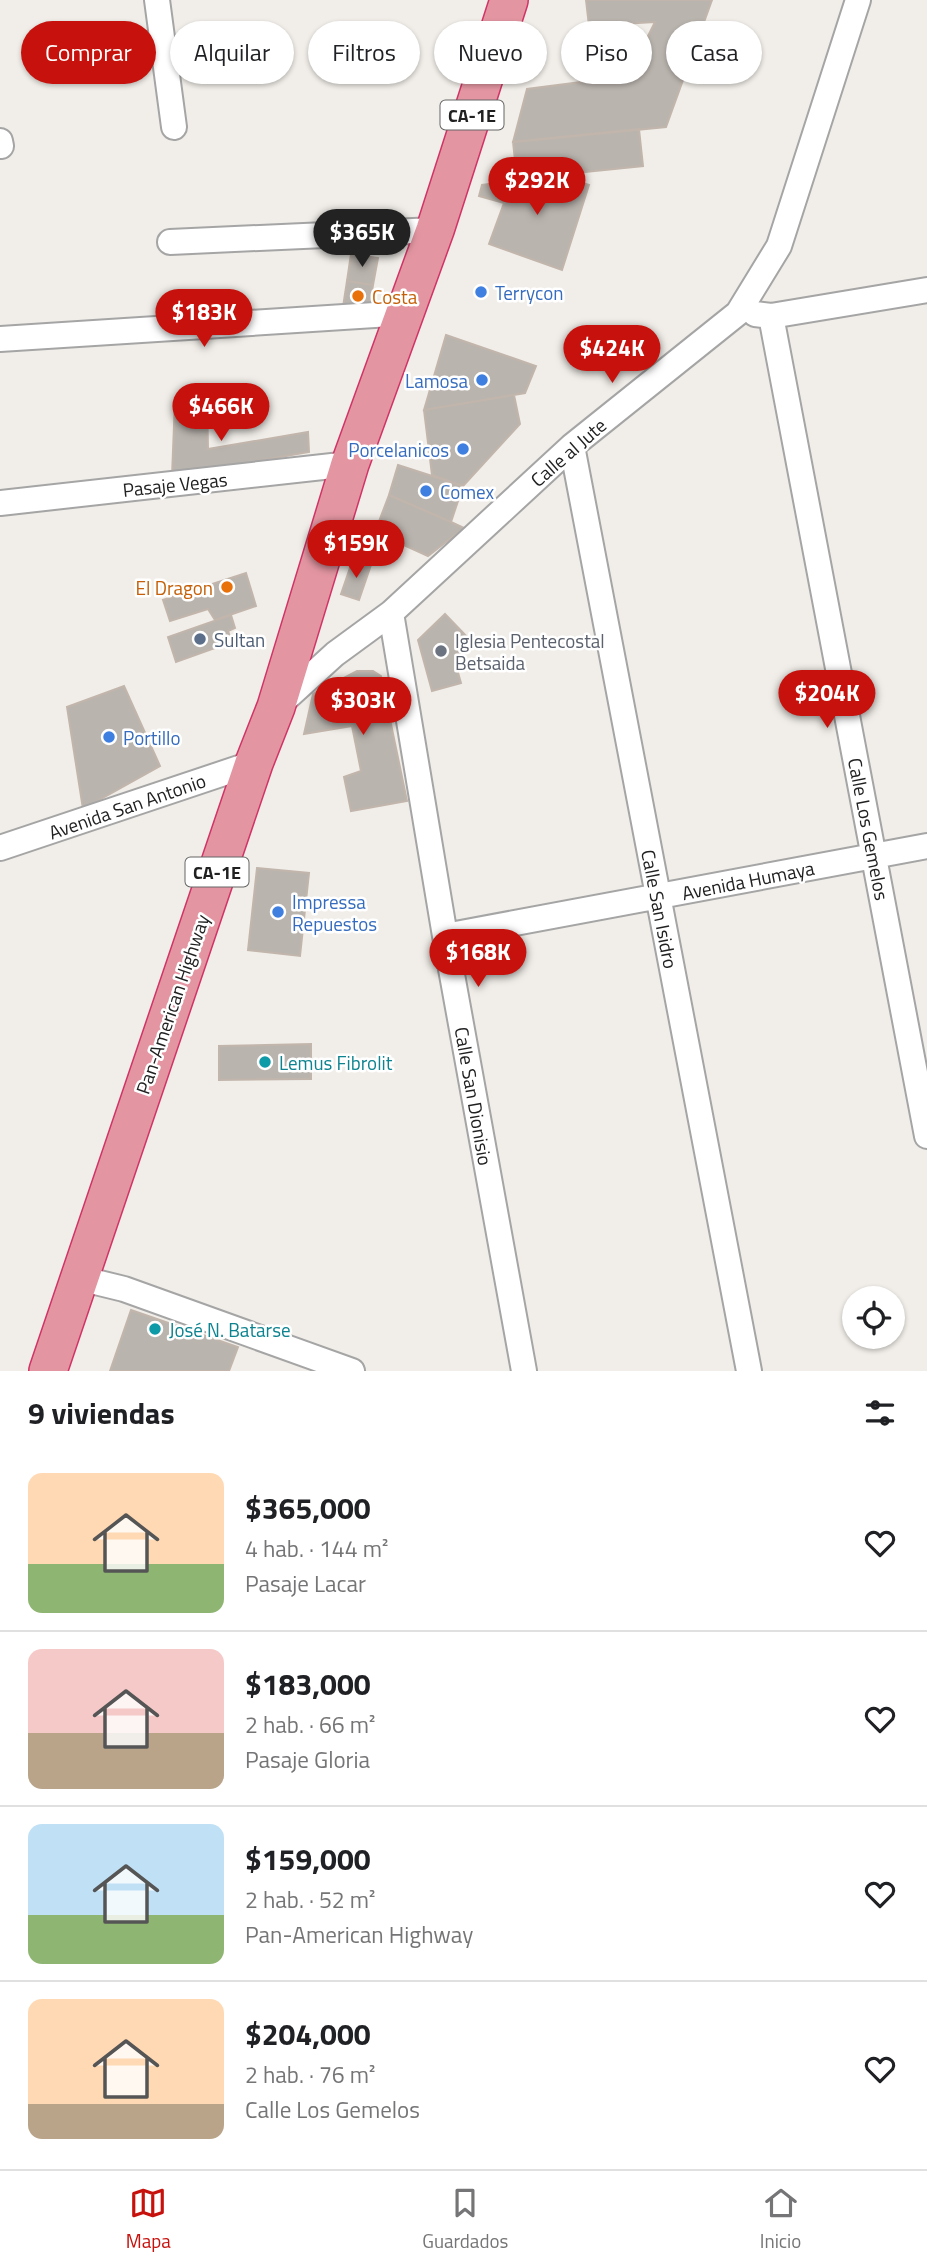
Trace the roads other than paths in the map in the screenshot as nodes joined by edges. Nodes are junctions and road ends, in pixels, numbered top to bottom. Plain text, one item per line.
1 (158, 0) edge
2 (509, 0) edge
3 (858, 0) edge
4 (174, 127) dead end
5 (435, 230) junction
6 (170, 242) dead end
7 (927, 290) edge
8 (406, 313) junction
9 (738, 313) junction
10 (771, 316) junction
11 (0, 339) edge
12 (572, 446) junction
13 (351, 464) junction
14 (0, 503) edge
15 (391, 613) junction
16 (276, 707) junction
17 (254, 763) junction
18 (927, 846) edge
19 (0, 848) edge
20 (874, 856) junction
21 (658, 897) junction
22 (445, 936) junction
23 (927, 1136) edge
24 (79, 1278) junction
25 (48, 1371) edge
26 (352, 1371) edge
27 (524, 1371) edge
28 (749, 1371) edge

1 - 4 street
2 - 5 highway, Pan-American Highway / CA-1E
3 - 9 street, Calle al Jute
5 - 6 street
5 - 8 highway, Pan-American Highway / CA-1E
7 - 10 street
8 - 11 street
8 - 13 highway, Pan-American Highway / CA-1E
9 - 10 street
9 - 12 street, Calle al Jute
10 - 20 street, Calle Los Gemelos
12 - 15 street, Calle al Jute
12 - 21 street, Calle San Isidro
13 - 14 street, Pasaje Vegas
13 - 16 highway, Pan-American Highway / CA-1E
15 - 16 street, Calle al Jute
15 - 22 street, Calle San Dionisio
16 - 17 highway, Pan-American Highway / CA-1E
17 - 19 street, Avenida San Antonio
17 - 24 highway, Pan-American Highway / CA-1E
18 - 20 street, Avenida Humaya
20 - 21 street, Avenida Humaya
20 - 23 street, Calle Los Gemelos
21 - 22 street, Avenida Humaya
21 - 28 street, Calle San Isidro
22 - 27 street, Calle San Dionisio
24 - 25 highway, Pan-American Highway / CA-1E
24 - 26 street

